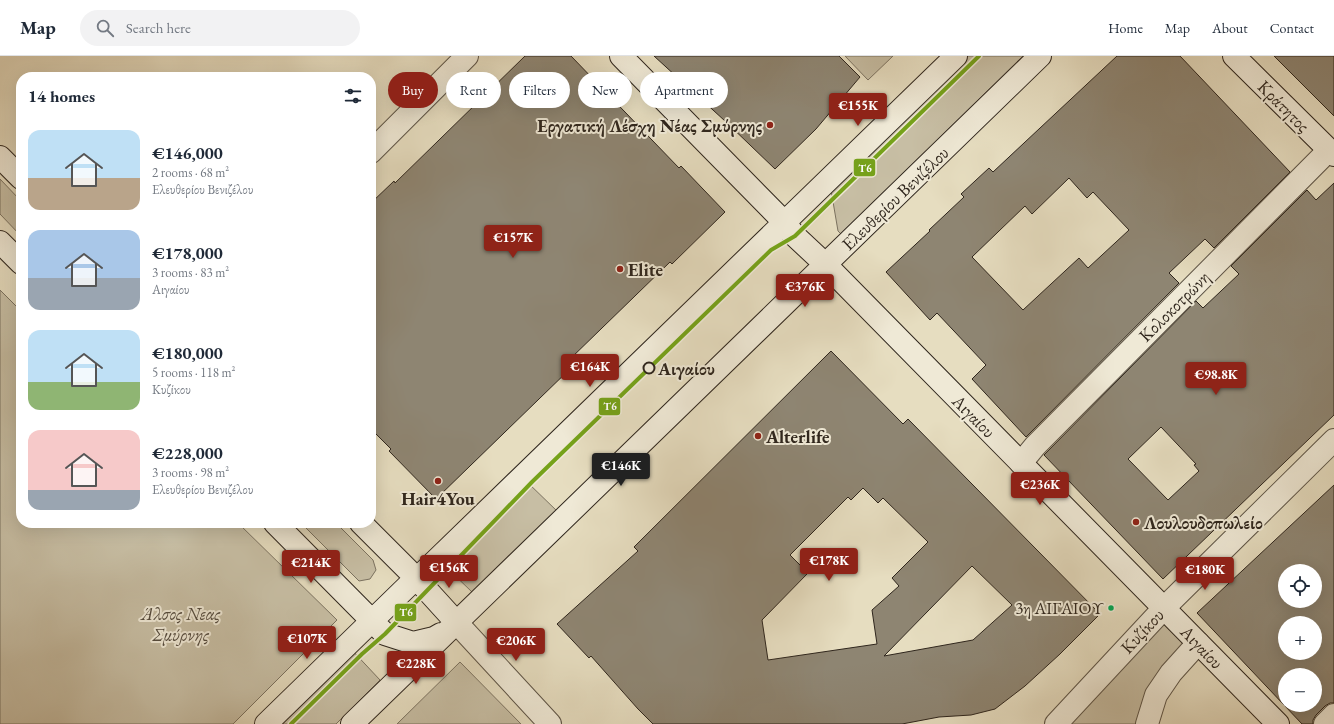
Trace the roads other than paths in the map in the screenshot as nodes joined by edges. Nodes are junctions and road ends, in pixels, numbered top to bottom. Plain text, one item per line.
1 (466, 56) edge
2 (621, 56) edge
3 (956, 56) edge
4 (1040, 56) edge
5 (1234, 56) edge
6 (376, 147) edge
7 (1331, 153) edge
8 (0, 157) edge
9 (16, 173) edge
10 (785, 223) junction
11 (0, 242) edge
12 (16, 258) edge
13 (826, 265) junction
14 (1334, 440) edge
15 (1021, 463) junction
16 (280, 528) edge
17 (366, 528) edge
18 (416, 578) junction
19 (1164, 608) junction
20 (372, 621) junction
21 (456, 622) junction
22 (1198, 642) junction
23 (1334, 716) edge
24 (266, 724) edge
25 (352, 724) edge
26 (550, 724) edge
27 (1056, 724) edge
28 (1147, 724) edge
29 (1278, 724) edge
30 (1326, 724) edge

1 - 6 street
2 - 10 street, Αιγαίου
3 - 10 street
4 - 13 street, Ελευθερίου Βενιζέλου
5 - 7 street, Κράτητος
7 - 15 street, Κολοκοτρώνη
8 - 9 street
10 - 13 street, Αιγαίου
10 - 18 street
11 - 12 street
13 - 15 street, Αιγαίου
13 - 21 street, Ελευθερίου Βενιζέλου
14 - 19 street, Κυζίκου
15 - 19 street, Αιγαίου
16 - 20 street
17 - 18 street
18 - 20 street
18 - 21 street
19 - 22 street, Αιγαίου
19 - 27 street, Κυζίκου
20 - 21 street
20 - 24 street
21 - 25 street, Ελευθερίου Βενιζέλου
21 - 26 street
22 - 28 street
22 - 29 street, Αιγαίου
23 - 30 street

